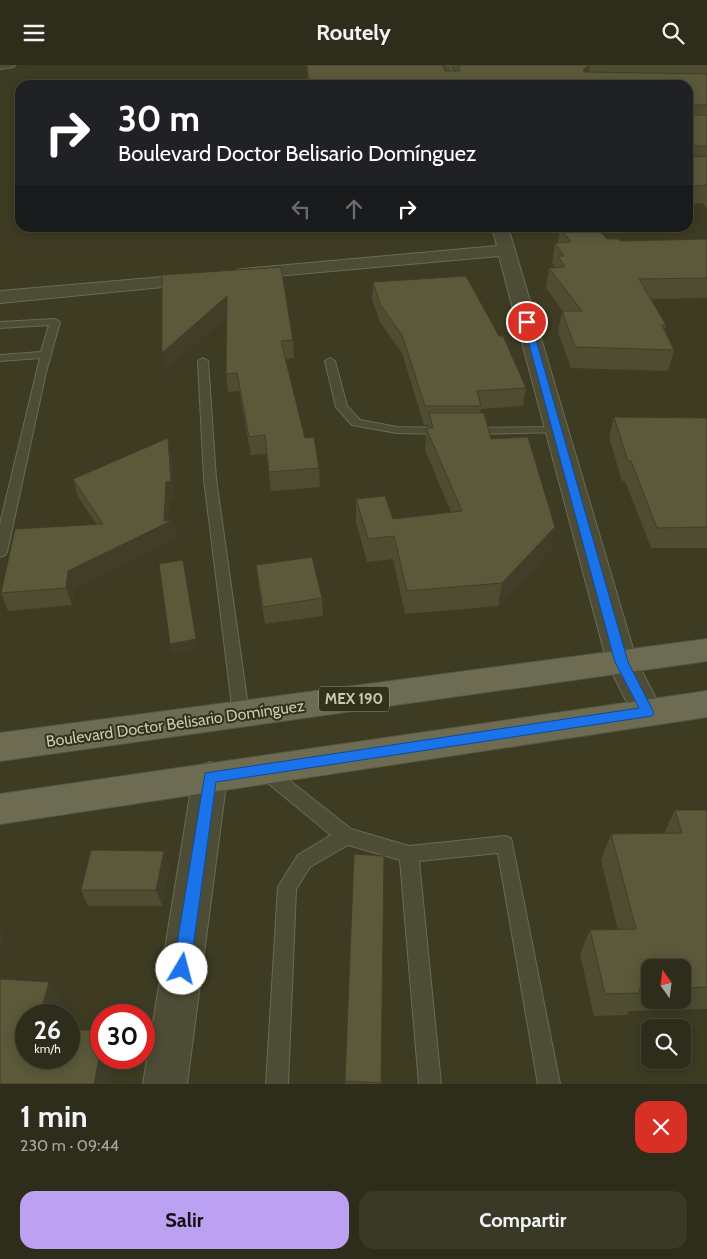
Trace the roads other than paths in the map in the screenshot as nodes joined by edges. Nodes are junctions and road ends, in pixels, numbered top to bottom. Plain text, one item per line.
1 (9, 65) edge
2 (443, 65) edge
3 (0, 66) edge
4 (450, 80) edge
5 (503, 239) edge
6 (0, 297) edge
7 (0, 325) edge
8 (46, 355) junction
9 (0, 358) edge
10 (203, 361) dead end
11 (330, 361) dead end
12 (558, 431) junction
13 (0, 552) edge
14 (707, 650) edge
15 (622, 662) junction
16 (707, 704) edge
17 (647, 713) junction
18 (241, 714) junction
19 (0, 747) edge
20 (264, 769) junction
21 (210, 777) junction
22 (0, 809) edge
23 (346, 836) junction
24 (409, 854) junction
25 (165, 1084) edge
26 (277, 1084) edge
27 (430, 1084) edge
28 (549, 1084) edge

1 - 3 street
2 - 4 street
5 - 6 street
5 - 12 street
7 - 8 lane
8 - 9 lane
8 - 13 lane
10 - 18 lane
11 - 12 lane
12 - 15 street
14 - 15 main road, Boulevard Doctor Belisario Domínguez / MEX 190
15 - 17 street
15 - 18 main road, Boulevard Doctor Belisario Domínguez / MEX 190
16 - 17 main road
17 - 20 main road
18 - 19 main road, Boulevard Doctor Belisario Domínguez / MEX 190
20 - 21 main road
20 - 23 lane
21 - 22 main road
21 - 25 street
23 - 24 lane
23 - 26 lane
24 - 27 lane
24 - 28 lane

